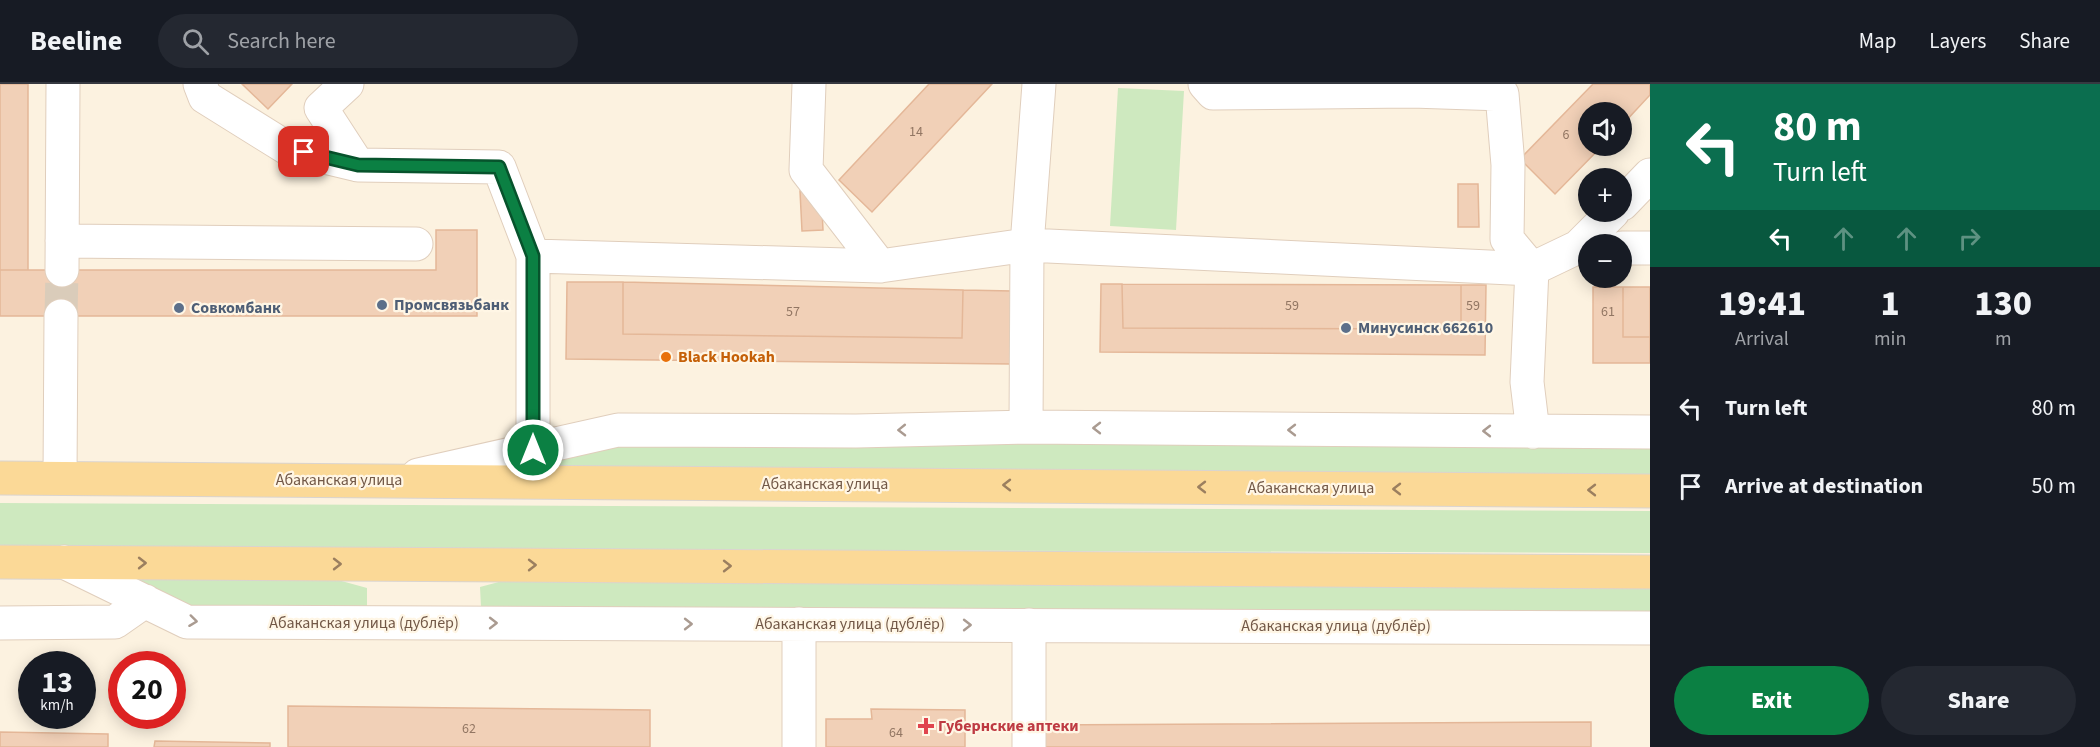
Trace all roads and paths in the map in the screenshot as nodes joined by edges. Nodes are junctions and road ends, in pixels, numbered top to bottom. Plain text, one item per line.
1 (63, 84) edge
2 (200, 84) edge
3 (347, 84) edge
4 (809, 84) edge
5 (1040, 84) edge
6 (1205, 84) edge
7 (358, 165) junction
8 (1650, 175) edge
9 (1632, 194) edge
10 (1605, 222) edge
11 (1595, 234) edge
12 (416, 244) dead end
13 (1027, 245) junction
14 (1632, 248) edge
15 (1650, 248) edge
16 (1578, 249) edge
17 (533, 256) junction
18 (880, 266) junction
19 (1532, 269) junction
20 (61, 316) tunnel mouth
21 (1026, 427) junction
22 (1533, 432) junction
23 (1650, 432) edge
24 (533, 450) junction
25 (60, 477) junction
26 (0, 478) edge
27 (393, 480) junction
28 (1650, 491) edge
29 (0, 562) edge
30 (64, 562) junction
31 (1650, 572) edge
32 (145, 601) junction
33 (0, 623) edge
34 (799, 624) junction
35 (1029, 625) junction
36 (1650, 628) edge
37 (799, 747) edge
38 (1029, 747) edge

1 - 12 street
2 - 7 street
3 - 7 street
4 - 18 street
5 - 13 street
6 - 19 street
7 - 17 street
8 - 9 street
10 - 11 street
13 - 18 street
13 - 19 street
13 - 21 street
14 - 15 street
16 - 19 street
17 - 18 street
17 - 24 street
19 - 22 street
20 - 25 street
22 -> 21 street
21 -> 24 street
22 - 23 street
24 - 27 street
25 - 26 main road, Абаканская улица
25 - 27 main road, Абаканская улица
28 -> 27 main road, Абаканская улица
29 - 30 main road
30 -> 31 main road
30 - 32 street, Абаканская улица (дублёр)
32 - 33 street
32 -> 34 street, Абаканская улица (дублёр)
34 -> 35 street, Абаканская улица (дублёр)
34 - 37 street
35 - 36 street, Абаканская улица (дублёр)
35 - 38 street

